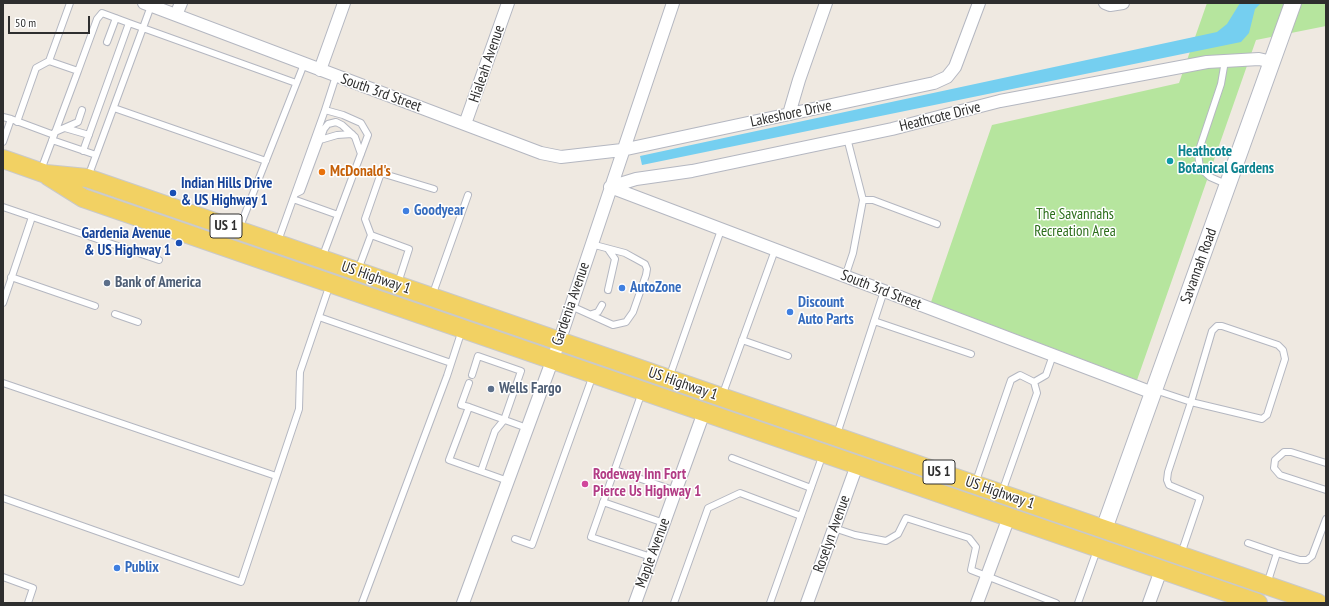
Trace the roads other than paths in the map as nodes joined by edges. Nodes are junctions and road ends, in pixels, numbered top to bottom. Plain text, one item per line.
1 (70, 3) edge
2 (181, 3) edge
3 (344, 3) edge
4 (508, 3) edge
5 (673, 3) edge
6 (826, 3) edge
7 (979, 3) edge
8 (1105, 3) edge
9 (1124, 3) edge
10 (1293, 3) edge
11 (147, 4) edge
12 (176, 15) junction
13 (116, 18) junction
14 (129, 23) junction
15 (143, 28) junction
16 (107, 42) dead end
17 (49, 60) junction
18 (1225, 61) junction
19 (1272, 62) junction
20 (304, 64) junction
21 (320, 70) junction
22 (78, 71) junction
23 (336, 76) junction
24 (296, 83) junction
25 (114, 108) junction
26 (82, 110) dead end
27 (325, 110) junction
28 (789, 114) junction
29 (3, 117) edge
30 (14, 121) junction
31 (465, 124) junction
32 (65, 128) junction
33 (352, 134) junction
34 (54, 135) junction
35 (89, 135) junction
36 (847, 138) junction
37 (320, 140) junction
38 (3, 142) edge
39 (622, 150) junction
40 (83, 151) junction
41 (361, 154) junction
42 (96, 155) junction
43 (3, 160) edge
44 (266, 161) junction
45 (43, 173) junction
46 (87, 178) junction
47 (646, 178) junction
48 (1228, 184) junction
49 (610, 188) junction
50 (434, 189) dead end
51 (468, 195) dead end
52 (294, 197) junction
53 (644, 200) junction
54 (863, 200) junction
55 (3, 207) edge
56 (338, 215) junction
57 (32, 217) junction
58 (937, 224) dead end
59 (721, 230) junction
60 (239, 231) junction
61 (371, 235) junction
62 (277, 244) junction
63 (591, 244) junction
64 (608, 249) junction
65 (775, 250) junction
66 (322, 259) junction
67 (160, 260) dead end
68 (281, 266) junction
69 (361, 273) junction
70 (845, 277) junction
71 (11, 278) junction
72 (331, 283) junction
73 (397, 285) junction
74 (608, 290) dead end
75 (884, 292) junction
76 (432, 297) junction
77 (3, 302) edge
78 (602, 305) dead end
79 (95, 306) dead end
80 (571, 306) junction
81 (115, 314) dead end
82 (592, 314) junction
83 (319, 317) junction
84 (874, 321) junction
85 (138, 322) dead end
86 (463, 328) junction
87 (742, 340) junction
88 (559, 342) junction
89 (971, 354) dead end
90 (1053, 355) junction
91 (788, 356) dead end
92 (552, 359) junction
93 (451, 363) junction
94 (472, 374) dead end
95 (594, 374) junction
96 (668, 379) junction
97 (469, 382) dead end
98 (1034, 382) junction
99 (3, 383) edge
100 (643, 391) junction
101 (1154, 392) junction
102 (721, 397) junction
103 (1191, 402) junction
104 (469, 407) junction
105 (704, 412) junction
106 (504, 420) junction
107 (527, 428) junction
108 (836, 437) junction
109 (824, 452) junction
110 (732, 458) dead end
111 (1326, 463) edge
112 (857, 465) junction
113 (615, 470) junction
114 (481, 471) junction
115 (276, 476) junction
116 (508, 481) junction
117 (975, 484) junction
118 (811, 488) junction
119 (1326, 490) edge
120 (676, 491) junction
121 (1001, 493) junction
122 (3, 498) edge
123 (604, 502) junction
124 (801, 516) junction
125 (1009, 517) junction
126 (1326, 519) edge
127 (664, 523) junction
128 (834, 528) junction
129 (1104, 529) junction
130 (1067, 537) junction
131 (515, 539) dead end
132 (1248, 543) dead end
133 (1097, 548) junction
134 (1277, 553) junction
135 (1180, 555) junction
136 (651, 558) junction
137 (1161, 570) junction
138 (3, 577) edge
139 (987, 577) junction
140 (1267, 585) junction
141 (28, 603) edge
142 (362, 603) edge
143 (462, 603) edge
144 (635, 603) edge
145 (674, 603) edge
146 (770, 603) edge
147 (807, 603) edge
148 (977, 603) edge
149 (1056, 603) edge
150 (1078, 603) edge
151 (1149, 603) edge
152 (1258, 603) edge
153 (1318, 603) edge

1 - 17 lane
2 - 12 street
3 - 21 street
4 - 31 street, Hialeah Avenue
5 - 39 street, Gardenia Avenue
6 - 28 street
7 - 28 street, Lakeshore Drive
8 - 9 street
10 - 19 street, Savannah Road
11 - 12 street, South 3rd Street
11 - 15 lane
12 - 20 street, South 3rd Street
13 - 14 lane
13 - 16 lane
13 - 22 lane
14 - 15 lane
14 - 35 lane
15 - 24 lane
15 - 25 lane
17 - 22 lane
17 - 30 lane
18 - 19 street, Heathcote Drive
18 - 36 street, Heathcote Drive
18 - 48 lane
19 - 48 street, Savannah Road
20 - 21 street, South 3rd Street
20 - 24 lane
21 - 23 street, South 3rd Street
22 - 34 lane
23 - 27 lane
23 - 31 street, South 3rd Street
24 - 44 lane
25 - 42 lane
25 - 44 lane
26 - 32 lane
27 - 41 lane
27 - 52 lane
28 - 39 street, Lakeshore Drive
29 - 30 lane
30 - 34 lane
30 - 38 lane
31 - 39 street, South 3rd Street
32 - 34 lane
32 - 35 lane
33 - 37 lane
33 - 37 lane
33 - 41 lane
34 - 40 lane
34 - 45 lane
35 - 40 lane
36 - 47 street, Heathcote Drive
36 - 54 lane
37 - 52 lane
39 - 49 street, Gardenia Avenue
40 - 42 lane
41 - 56 lane
42 - 46 lane
43 - 45 main road, US Highway 1 / US 1
44 - 60 lane
45 - 46 main road, US Highway 1 / US 1
45 - 68 main road, US Highway 1 / US 1
46 - 60 main road, US Highway 1 / US 1
47 - 49 street, Heathcote Drive
47 - 53 street
48 - 101 street, Savannah Road
49 - 53 street, South 3rd Street
49 - 63 street, Gardenia Avenue
50 - 61 lane
51 - 76 lane
52 - 56 lane
52 - 62 lane
53 - 59 street, South 3rd Street
54 - 58 lane
54 - 70 lane
55 - 57 lane
56 - 66 lane
57 - 67 lane
57 - 71 lane
59 - 65 street, South 3rd Street
59 - 96 lane
60 - 62 main road, US Highway 1 / US 1
61 - 69 lane
61 - 73 lane
62 - 66 main road, US Highway 1 / US 1
63 - 64 lane
63 - 80 street, Gardenia Avenue
64 - 74 lane
64 - 82 lane
65 - 70 street, South 3rd Street
65 - 87 lane
66 - 68 main road
66 - 69 main road, US Highway 1 / US 1
68 - 72 main road, US Highway 1 / US 1
69 - 72 main road
69 - 73 main road, US Highway 1 / US 1
70 - 75 street, South 3rd Street
71 - 77 lane
71 - 79 lane
72 - 83 lane
72 - 86 main road, US Highway 1 / US 1
73 - 76 main road, US Highway 1 / US 1
75 - 84 lane
75 - 90 street, South 3rd Street
76 - 88 main road, US Highway 1 / US 1
78 - 82 lane
80 - 82 lane
80 - 88 street, Gardenia Avenue
81 - 85 lane
83 - 93 lane
83 - 115 lane
84 - 89 lane
84 - 108 lane
86 - 92 main road, US Highway 1 / US 1
86 - 93 lane
87 - 91 lane
87 - 102 lane
88 - 92 street, Gardenia Avenue
88 - 96 main road, US Highway 1 / US 1
90 - 98 lane
90 - 101 street, South 3rd Street
92 - 95 main road, US Highway 1 / US 1
92 - 107 street, Gardenia Avenue
93 - 142 lane
94 - 106 lane
95 - 100 main road, US Highway 1 / US 1
95 - 131 lane
96 - 102 main road, US Highway 1 / US 1
97 - 104 lane
98 - 117 lane
98 - 121 lane
99 - 115 lane
100 - 105 main road, US Highway 1 / US 1
100 - 113 lane
101 - 103 lane
101 - 129 street, Savannah Road
102 - 108 main road, US Highway 1 / US 1
103 - 103 lane
103 - 135 lane
104 - 106 lane
104 - 114 lane
105 - 109 main road, US Highway 1 / US 1
105 - 120 street, Maple Avenue
106 - 107 lane
106 - 114 lane
107 - 116 street, Gardenia Avenue
108 - 117 main road, US Highway 1 / US 1
109 - 112 main road, US Highway 1 / US 1
109 - 118 lane
110 - 118 lane
111 - 119 lane
112 - 125 main road, US Highway 1 / US 1
112 - 128 street, Roselyn Avenue
113 - 120 lane
113 - 123 lane
114 - 116 lane
115 - 122 lane
116 - 143 street, Gardenia Avenue
117 - 121 main road, US Highway 1 / US 1
118 - 124 lane
120 - 127 street, Maple Avenue
121 - 129 main road, US Highway 1 / US 1
123 - 127 lane
123 - 136 lane
124 - 145 lane
124 - 146 lane
125 - 130 main road, US Highway 1 / US 1
125 - 139 street
126 - 134 lane
127 - 136 street, Maple Avenue
128 - 139 lane
128 - 147 street, Roselyn Avenue
129 - 130 main road
129 - 135 main road, US Highway 1 / US 1
130 - 133 main road, US Highway 1 / US 1
132 - 134 lane
133 - 137 main road, US Highway 1 / US 1
133 - 150 lane
134 - 140 lane
135 - 140 main road, US Highway 1 / US 1
136 - 144 street, Maple Avenue
137 - 151 street
137 - 152 main road, US Highway 1 / US 1
138 - 141 lane
139 - 148 street
139 - 149 lane
140 - 153 main road, US Highway 1 / US 1

